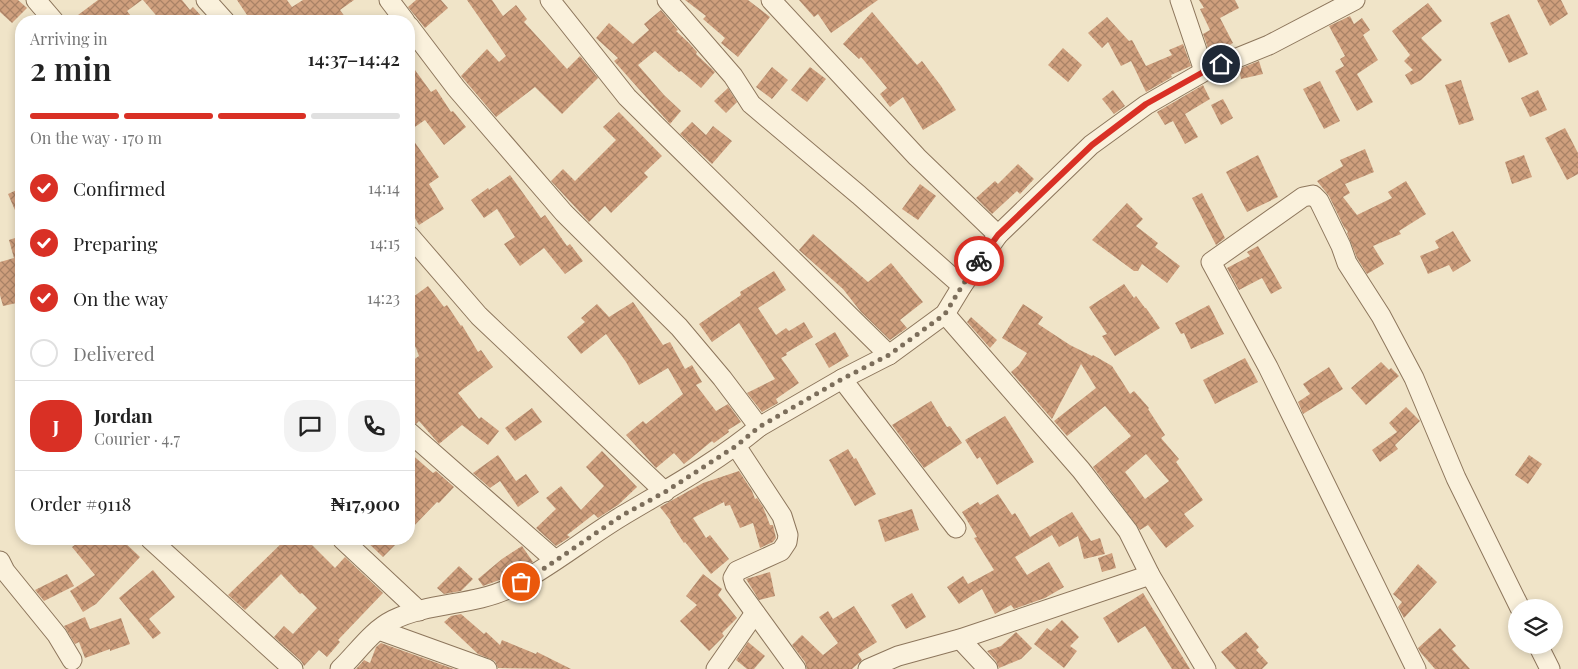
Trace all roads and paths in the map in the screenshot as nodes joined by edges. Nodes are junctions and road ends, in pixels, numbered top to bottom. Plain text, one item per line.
1 (36, 0) edge
2 (206, 0) edge
3 (389, 0) edge
4 (550, 0) edge
5 (667, 0) edge
6 (771, 0) edge
7 (1180, 0) edge
8 (1355, 0) edge
9 (49, 15) edge
10 (219, 15) edge
11 (400, 15) edge
12 (415, 34) edge
13 (1204, 72) junction
14 (998, 235) junction
15 (415, 242) edge
16 (962, 286) junction
17 (945, 314) junction
18 (889, 355) junction
19 (842, 379) junction
20 (759, 427) junction
21 (415, 437) edge
22 (736, 446) junction
23 (665, 492) junction
24 (956, 528) dead end
25 (157, 545) edge
26 (348, 545) edge
27 (555, 560) junction
28 (0, 561) edge
29 (1150, 575) junction
30 (1516, 599) edge
31 (419, 611) junction
32 (755, 613) junction
33 (378, 630) junction
34 (960, 639) junction
35 (1542, 654) edge
36 (72, 660) dead end
37 (293, 669) edge
38 (340, 669) edge
39 (487, 669) edge
40 (716, 669) edge
41 (796, 669) edge
42 (868, 669) edge
43 (988, 669) edge
44 (1206, 669) edge
45 (1416, 669) edge
46 (1550, 669) edge

1 - 9 street
2 - 10 street
3 - 11 street
4 - 18 street
5 - 16 street
6 - 14 street
7 - 13 street
8 - 13 street
12 - 20 street
13 - 14 street
14 - 16 street
15 - 23 street
16 - 17 street
17 - 18 street
17 - 29 street
18 - 19 street
19 - 20 street
19 - 24 street
20 - 22 street
21 - 27 street
22 - 23 street
22 - 32 street
23 - 27 street
25 - 37 street
26 - 31 street
27 - 31 street
28 - 36 street
29 - 34 street
29 - 44 street
30 - 45 street
31 - 33 street
32 - 40 street
32 - 41 street
33 - 38 street
33 - 39 street
34 - 42 street
34 - 43 street
35 - 46 street

